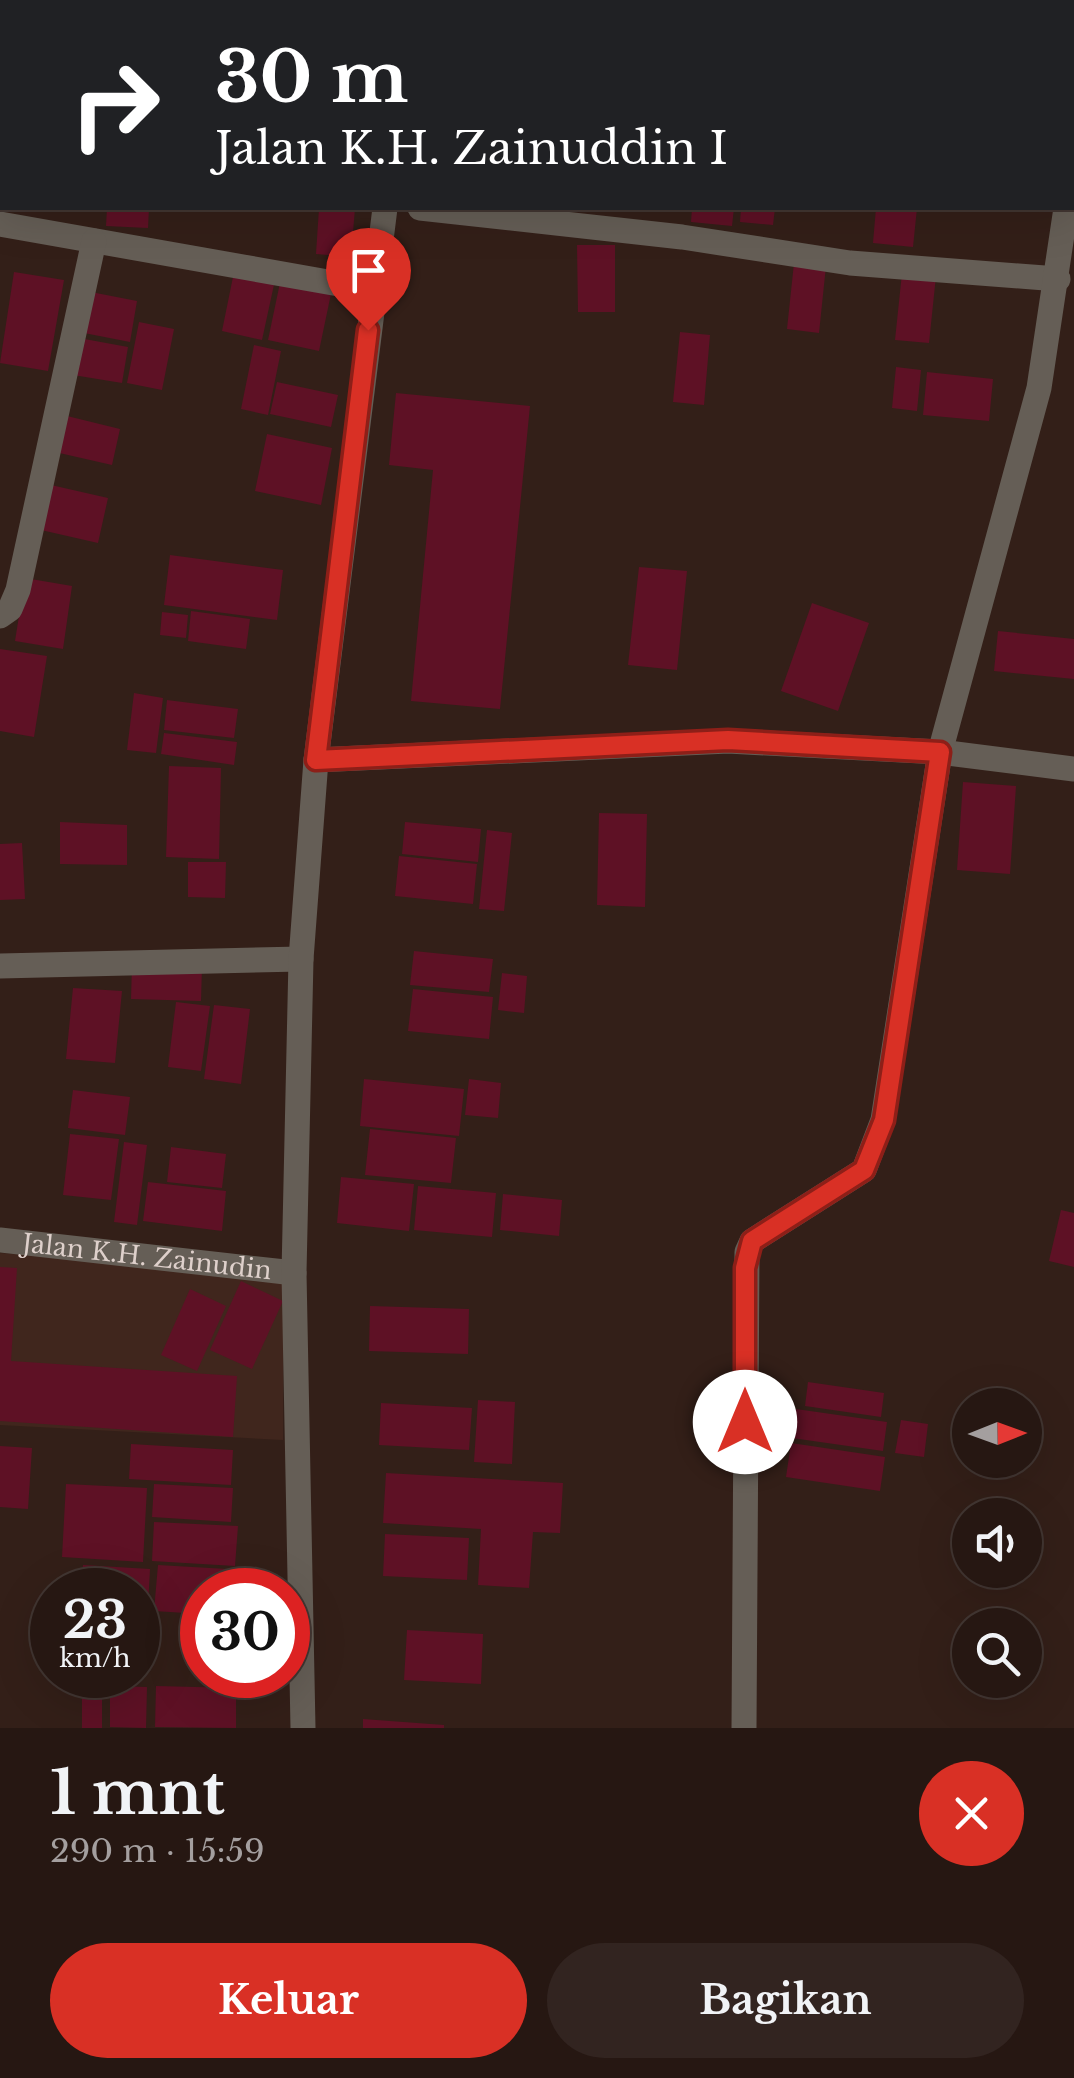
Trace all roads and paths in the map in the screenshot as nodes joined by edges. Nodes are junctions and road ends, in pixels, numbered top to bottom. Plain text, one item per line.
1 (385, 210) edge
2 (438, 210) edge
3 (1066, 210) edge
4 (0, 224) edge
5 (94, 241) junction
6 (1058, 279) junction
7 (373, 290) junction
8 (0, 616) edge
9 (940, 752) junction
10 (316, 760) junction
11 (1074, 769) edge
12 (300, 959) junction
13 (0, 966) edge
14 (0, 1240) edge
15 (294, 1273) junction
16 (303, 1728) edge
17 (744, 1728) edge

1 - 7 street
2 - 6 street
3 - 6 street
4 - 5 street
5 - 7 street
5 - 8 street
6 - 9 street
7 - 10 street
9 - 10 street
9 - 11 street
9 - 17 street
10 - 12 street
12 - 13 street
12 - 15 street
14 - 15 street, Jalan K.H. Zainudin
15 - 16 street

